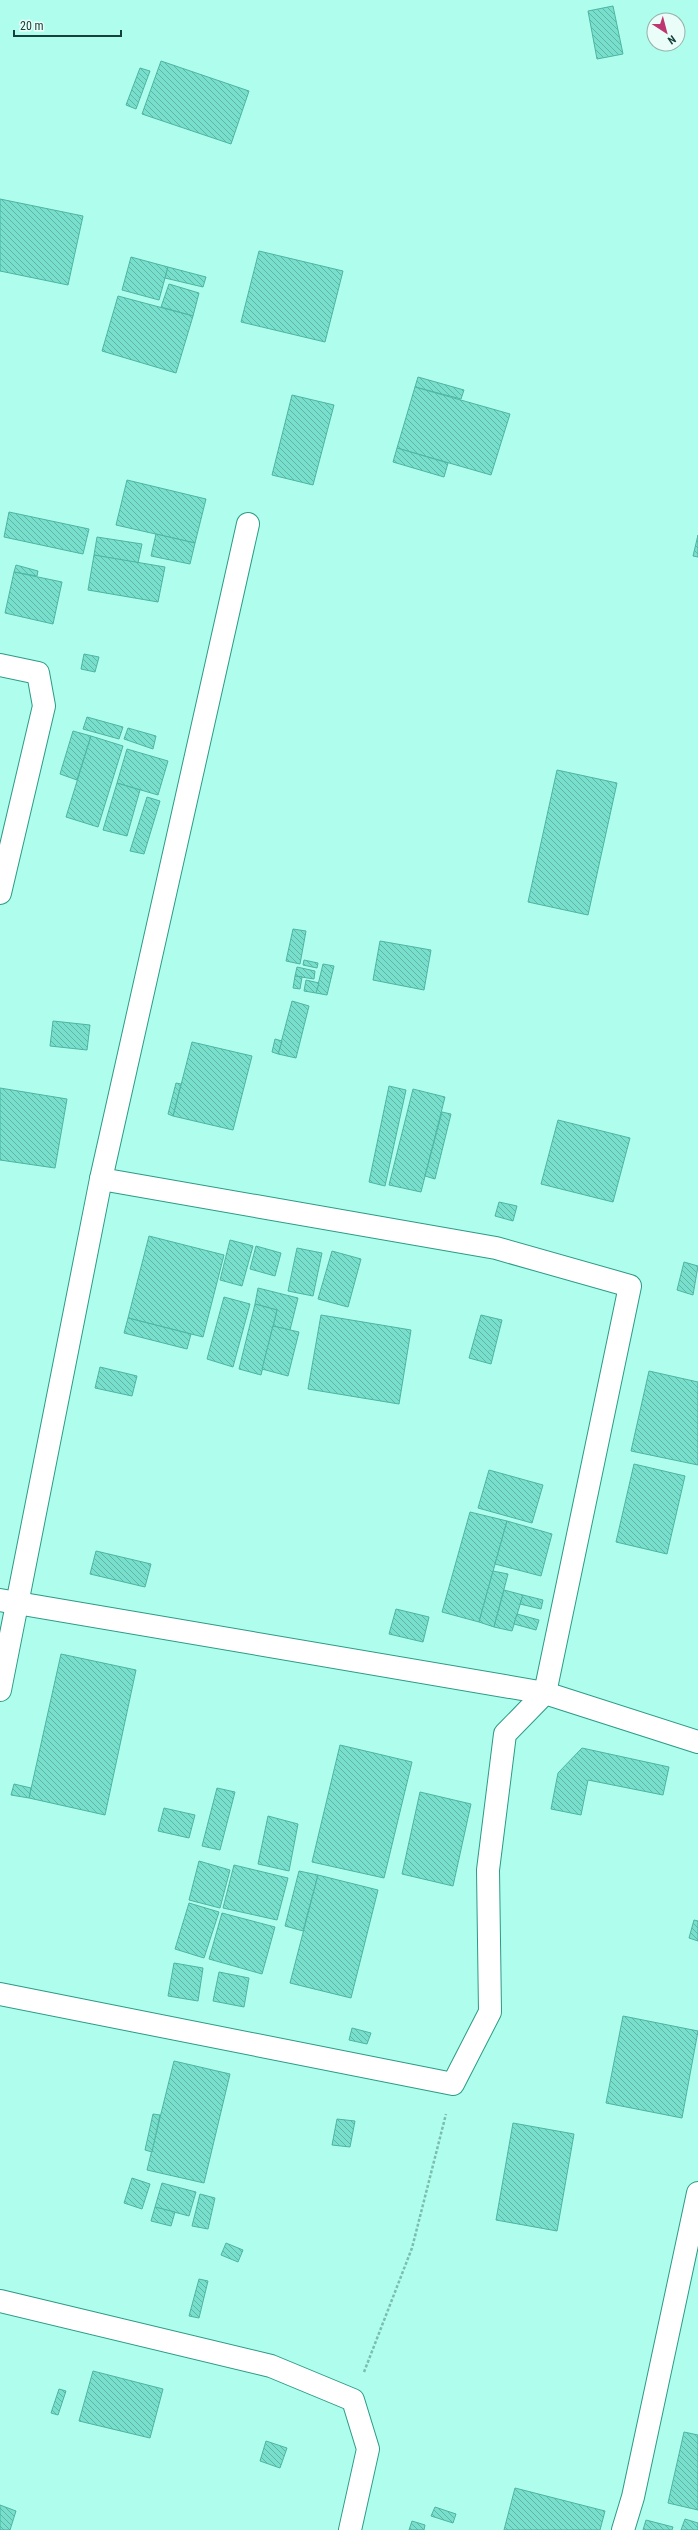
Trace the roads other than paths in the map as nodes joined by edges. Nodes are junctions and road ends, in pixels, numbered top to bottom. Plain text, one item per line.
1 (248, 524) dead end
2 (0, 665) edge
3 (0, 893) edge
4 (101, 1178) junction
5 (9, 1602) edge
6 (0, 1690) edge
7 (545, 1693) junction
8 (698, 1742) edge
9 (0, 1994) edge
10 (698, 2192) edge
11 (0, 2301) edge
12 (350, 2530) edge
13 (623, 2530) edge

1 - 4 street
2 - 3 street
4 - 5 street
4 - 7 street
5 - 6 street
5 - 7 street
7 - 8 street
7 - 9 street
10 - 13 street
11 - 12 street

